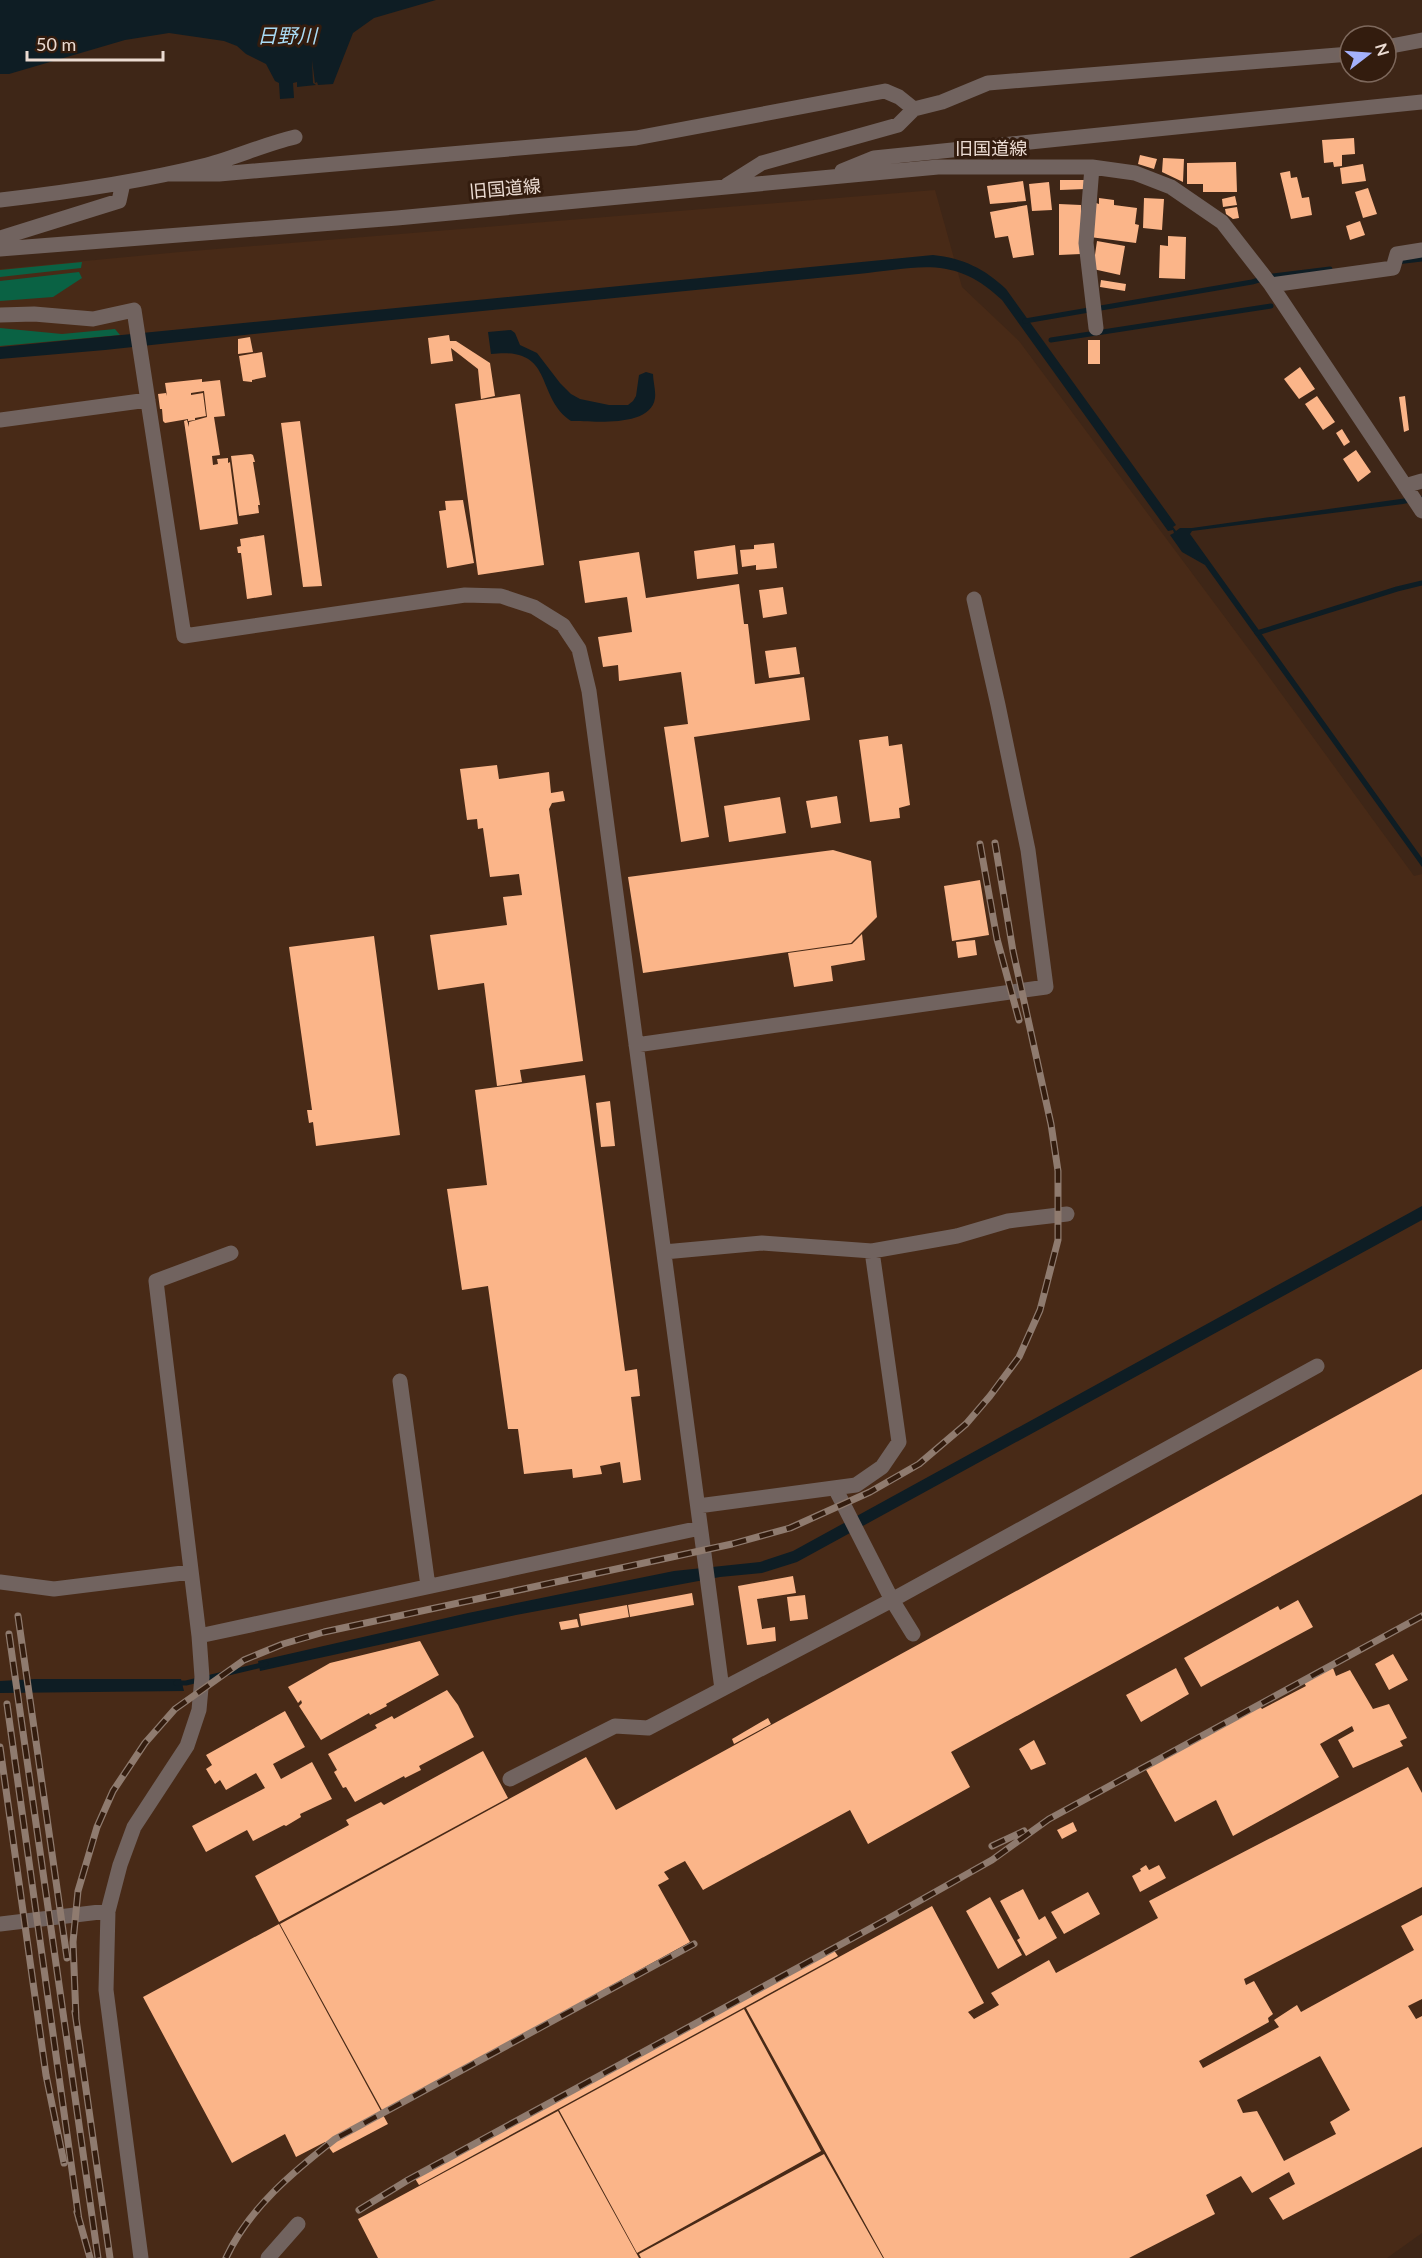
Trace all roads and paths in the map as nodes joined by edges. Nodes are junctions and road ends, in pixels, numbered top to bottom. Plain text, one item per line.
1 (1422, 40) edge
2 (1398, 45) edge
3 (1338, 55) edge
4 (1422, 102) edge
5 (914, 109) junction
6 (295, 137) dead end
7 (1092, 168) junction
8 (168, 174) junction
9 (829, 177) junction
10 (123, 183) junction
11 (724, 187) junction
12 (0, 200) edge
13 (0, 238) edge
14 (0, 249) edge
15 (1422, 250) edge
16 (1271, 285) junction
17 (0, 315) edge
18 (1096, 328) dead end
19 (148, 400) junction
20 (0, 420) edge
21 (1422, 481) edge
22 (1405, 486) junction
23 (1422, 511) edge
24 (974, 599) dead end
25 (636, 1045) junction
26 (1067, 1214) dead end
27 (872, 1251) junction
28 (231, 1252) dead end
29 (664, 1252) junction
30 (1317, 1366) dead end
31 (400, 1381) dead end
32 (835, 1488) junction
33 (698, 1506) junction
34 (700, 1528) junction
35 (191, 1572) junction
36 (0, 1582) edge
37 (428, 1586) junction
38 (892, 1600) junction
39 (913, 1634) dead end
40 (199, 1636) junction
41 (722, 1689) junction
42 (510, 1779) dead end
43 (108, 1911) junction
44 (0, 1924) edge
45 (298, 2224) dead end
46 (141, 2258) edge
47 (268, 2258) edge

1 - 2 street
3 - 5 street
4 - 9 street
5 - 8 street
5 - 11 street
6 - 8 street
7 - 9 street, 旧国道線
7 - 16 street, 旧国道線
7 - 18 street
8 - 10 street
9 - 11 street, 旧国道線
10 - 12 street
10 - 13 street
11 - 14 street, 旧国道線
15 - 16 street
16 - 22 street, 旧国道線
17 - 19 street
19 - 20 street
19 - 25 street
21 - 22 street
22 - 23 street, 旧国道線
24 - 25 street
25 - 29 street
26 - 27 street
27 - 29 street
27 - 32 street
28 - 35 street
29 - 33 street
30 - 38 street
31 - 37 street
32 - 33 street
32 - 38 street
33 - 34 street
34 - 37 street
34 - 41 street
35 - 36 street
35 - 40 street
37 - 40 street
38 - 39 street
38 - 41 street
40 - 43 street
41 - 42 street
43 - 44 street
43 - 46 street
45 - 47 street

